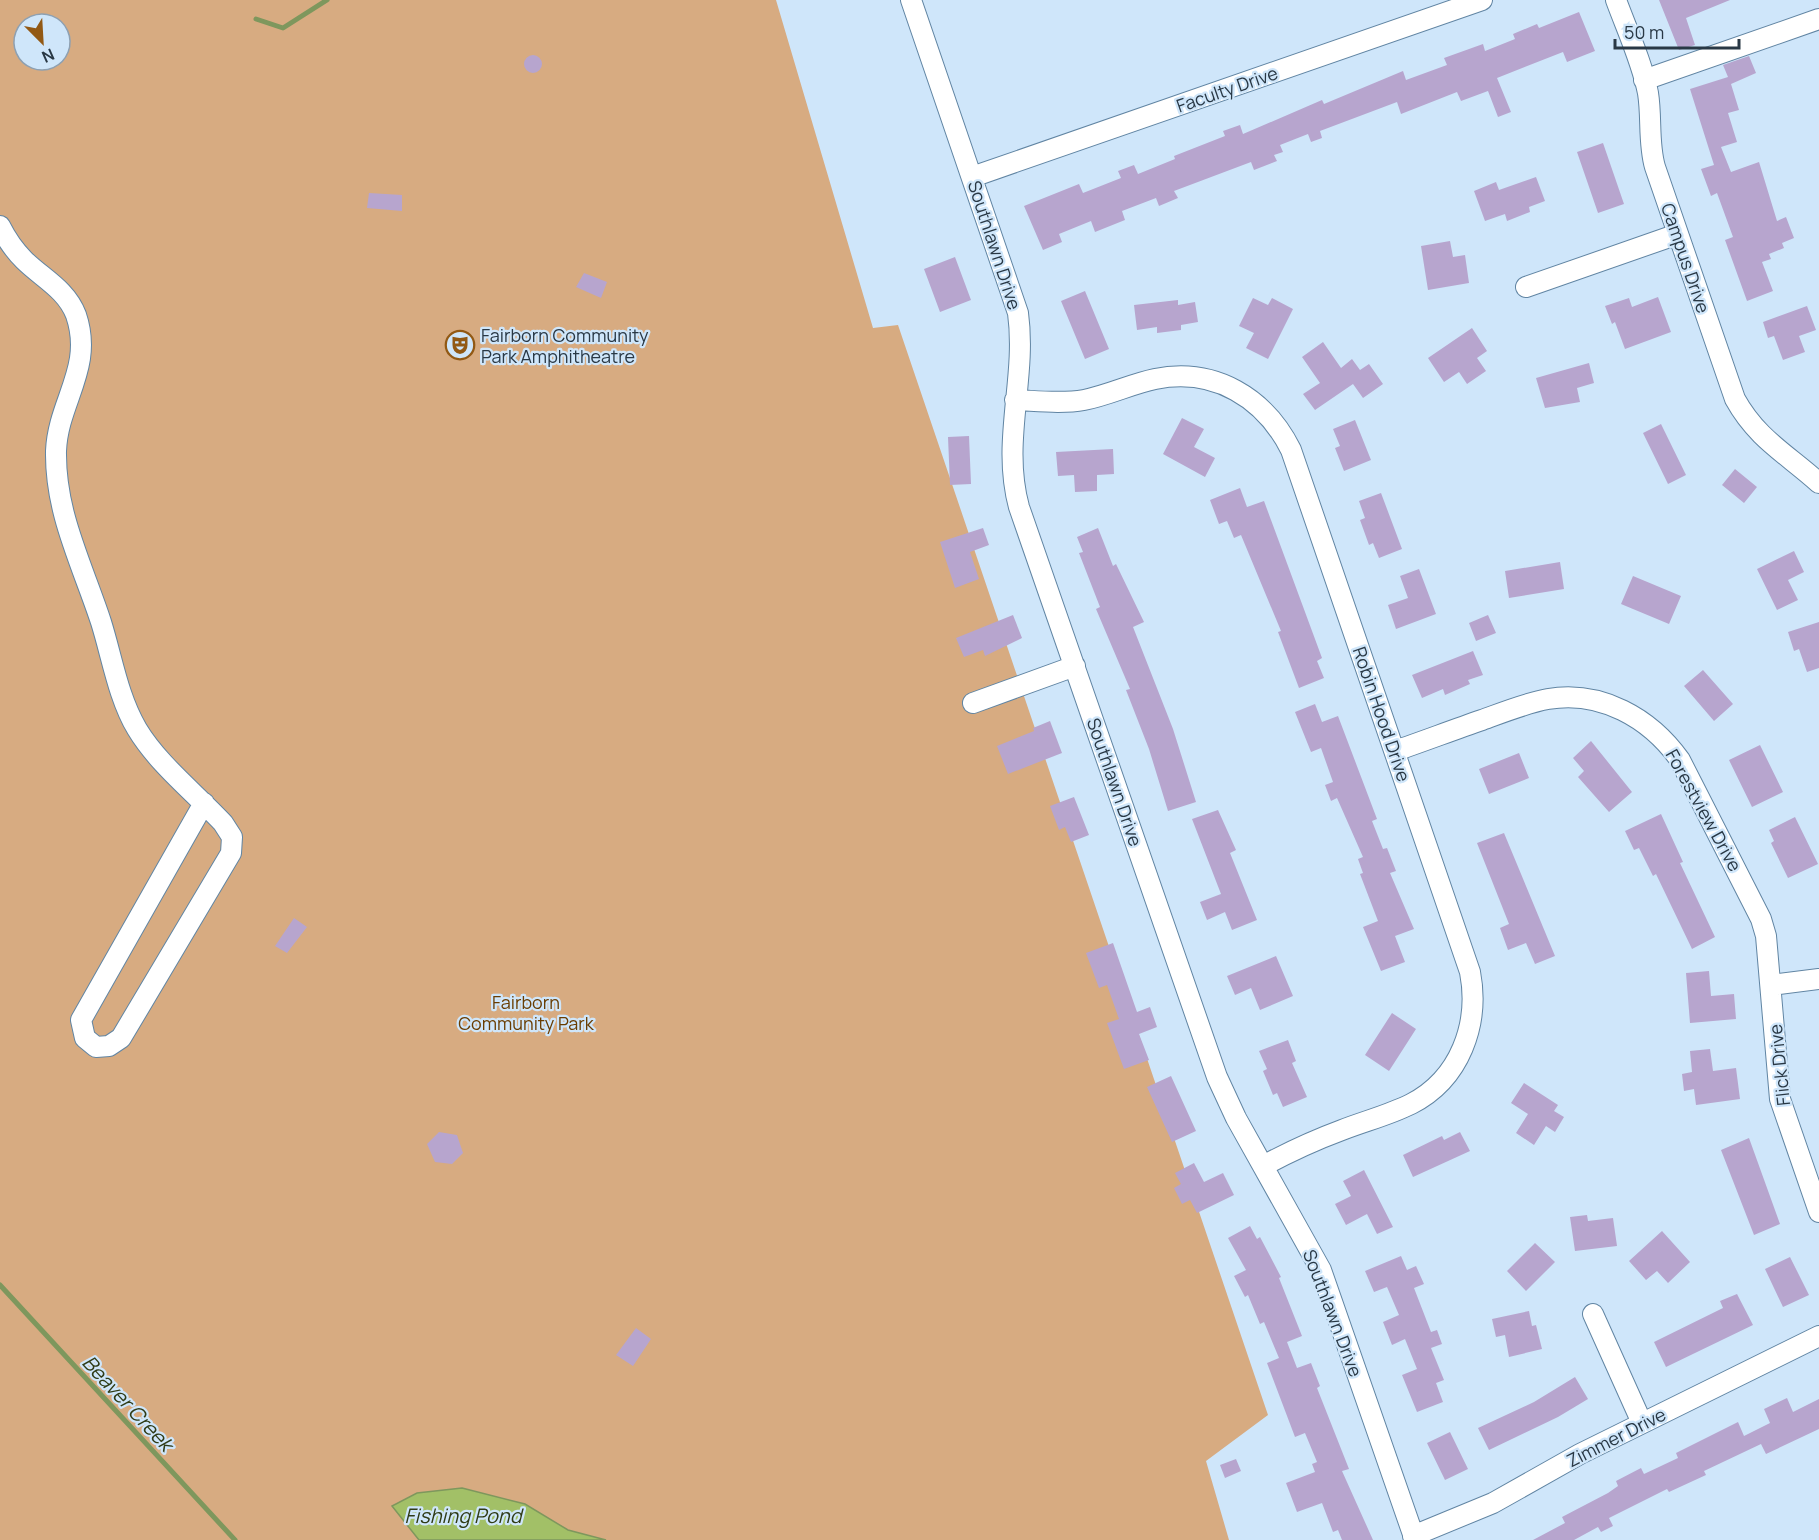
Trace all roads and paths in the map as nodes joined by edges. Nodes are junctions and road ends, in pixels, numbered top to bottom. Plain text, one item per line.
1 (911, 0) edge
2 (1482, 0) edge
3 (1616, 0) edge
4 (1819, 19) edge
5 (1644, 80) junction
6 (972, 177) junction
7 (0, 226) edge
8 (1678, 234) junction
9 (1526, 287) dead end
10 (1015, 400) junction
11 (1819, 483) edge
12 (1075, 666) junction
13 (973, 703) dead end
14 (1395, 751) junction
15 (204, 803) junction
16 (1819, 979) edge
17 (1771, 985) junction
18 (1263, 1166) junction
19 (1819, 1212) edge
20 (1593, 1314) dead end
21 (1819, 1336) edge
22 (1642, 1423) junction
23 (1414, 1538) edge

1 - 6 street, Southlawn Drive
2 - 6 street, Faculty Drive
3 - 5 street, Campus Drive
4 - 5 street
5 - 8 street, Campus Drive
6 - 10 street, Southlawn Drive
7 - 15 street
8 - 9 street
8 - 11 street, Campus Drive
10 - 12 street, Southlawn Drive
10 - 14 street, Robin Hood Drive
12 - 13 street
12 - 18 street, Southlawn Drive
14 - 17 street, Forestview Drive
14 - 18 street, Robin Hood Drive
15 - 15 street
16 - 17 street
17 - 19 street, Flick Drive
18 - 23 street, Southlawn Drive
20 - 22 street
21 - 22 street, Zimmer Drive
22 - 23 street, Zimmer Drive

